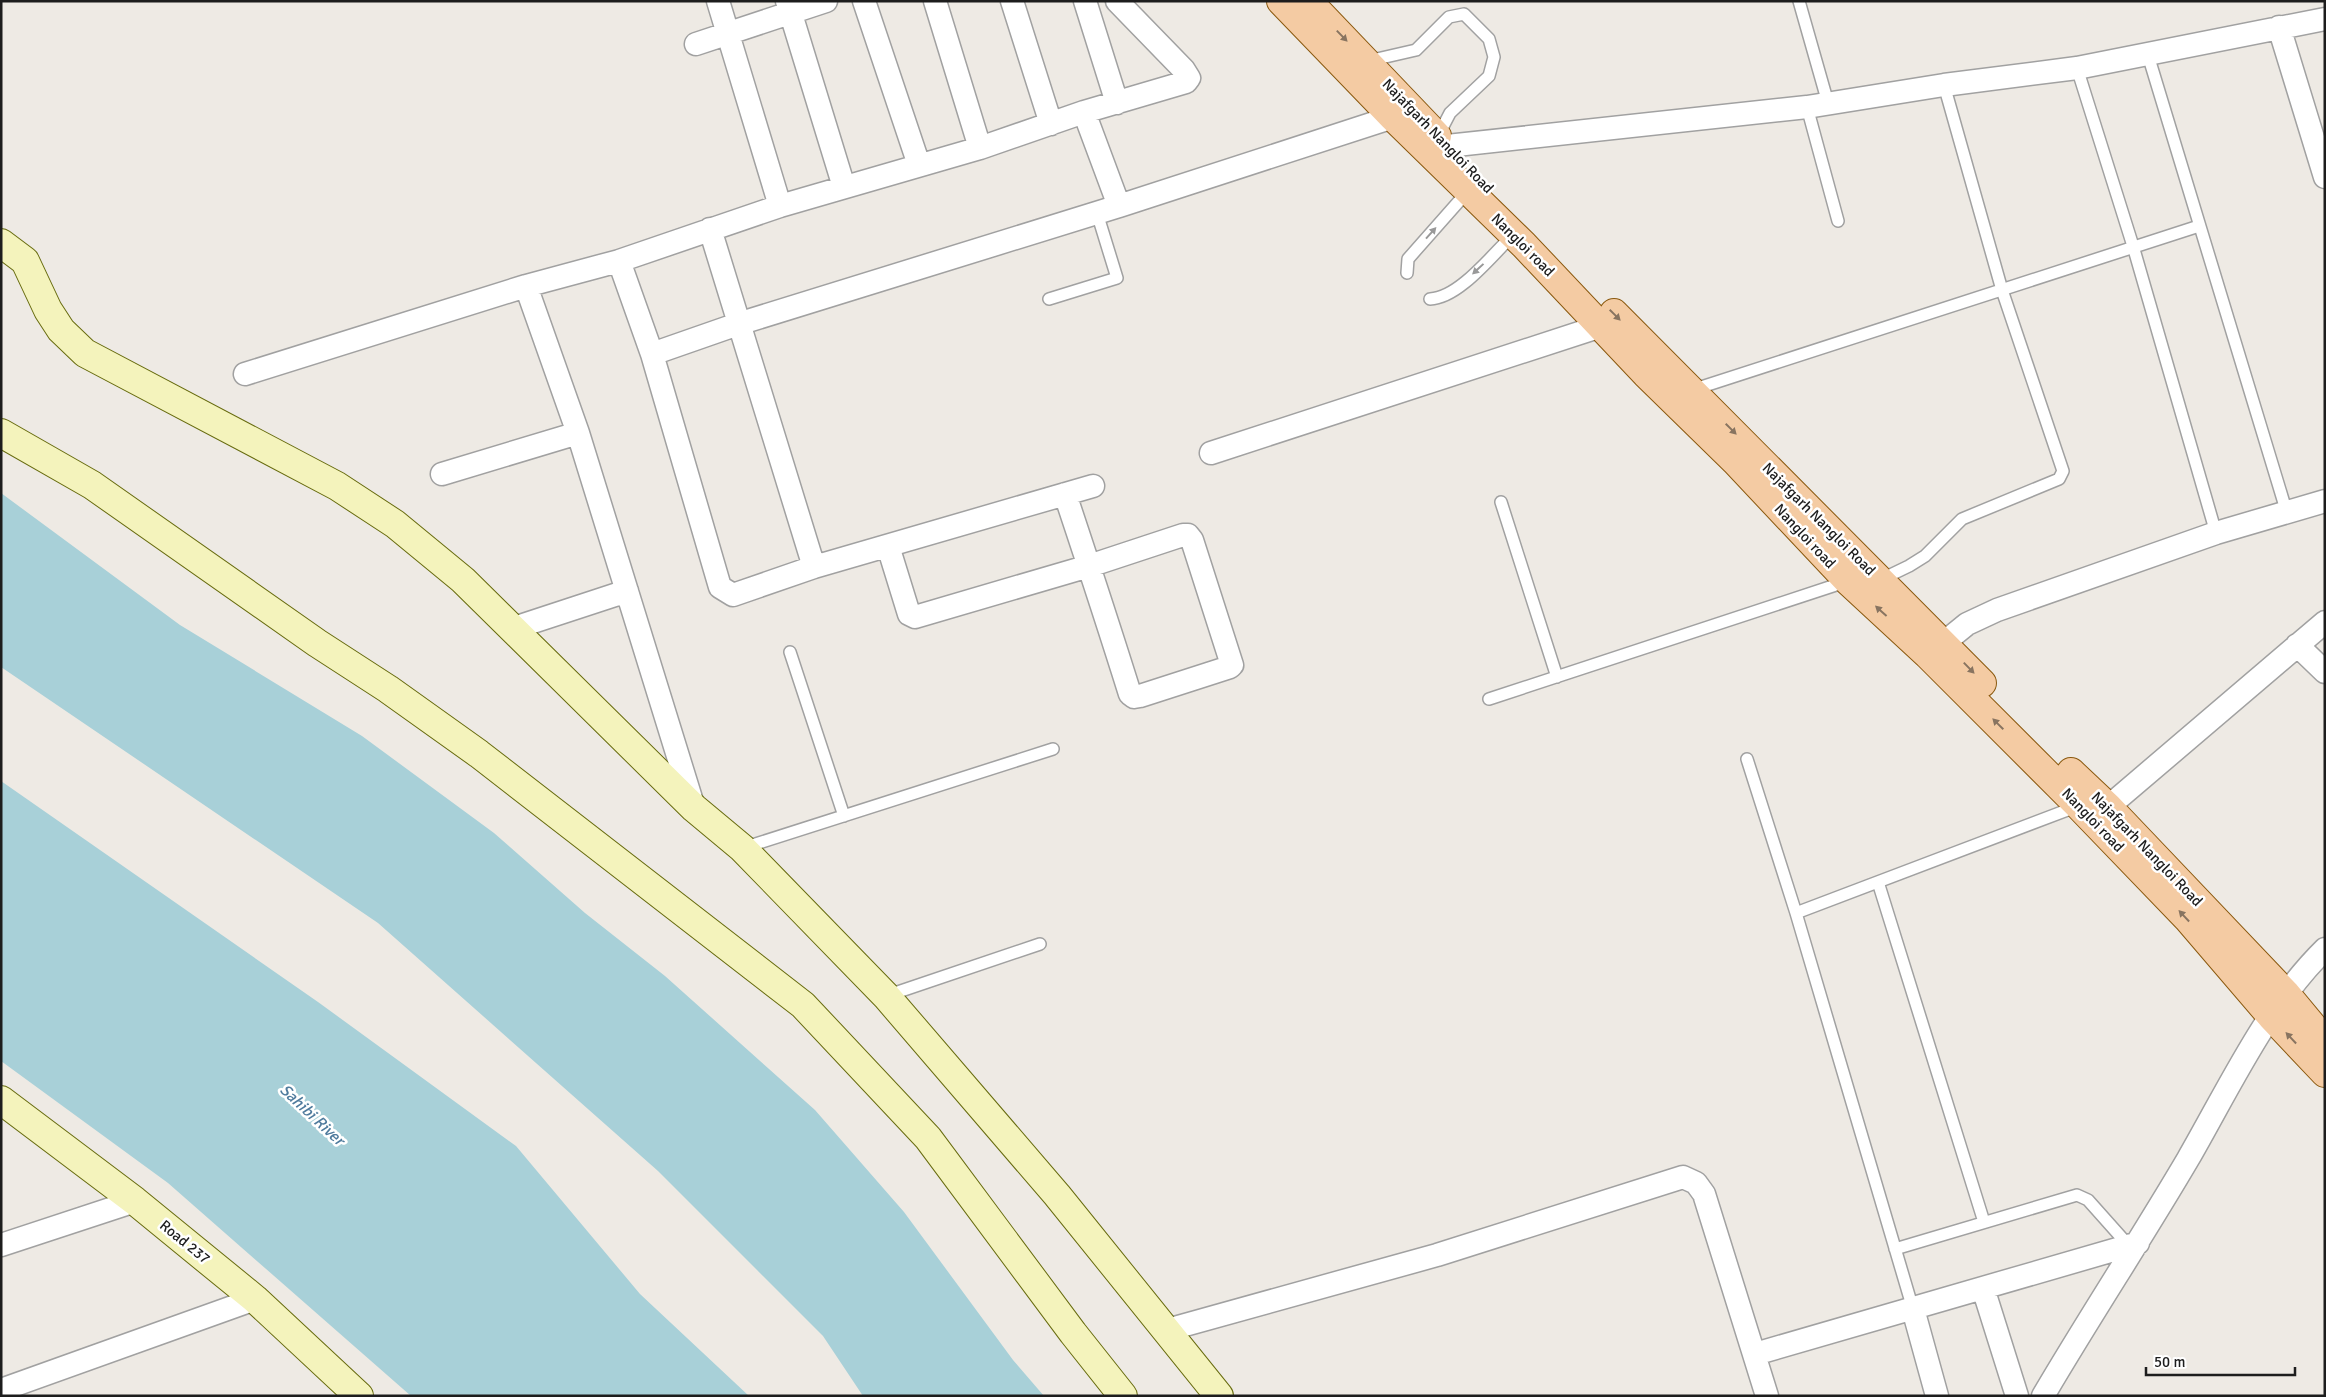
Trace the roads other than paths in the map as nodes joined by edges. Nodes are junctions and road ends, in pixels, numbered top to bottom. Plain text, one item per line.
1 (718, 1) edge
2 (826, 1) edge
3 (864, 1) edge
4 (935, 1) edge
5 (1012, 1) edge
6 (1085, 1) edge
7 (1117, 1) edge
8 (1281, 1) edge
9 (1308, 1) edge
10 (1799, 1) edge
11 (789, 7) edge
12 (2325, 20) edge
13 (2279, 27) junction
14 (728, 34) junction
15 (696, 44) dead end
16 (2148, 55) junction
17 (1366, 61) junction
18 (2077, 68) junction
19 (1944, 85) junction
20 (1117, 103) junction
21 (1817, 105) junction
22 (1084, 112) junction
23 (1393, 117) junction
24 (1051, 124) junction
25 (1440, 147) junction
26 (980, 148) junction
27 (919, 165) junction
28 (2325, 177) edge
29 (844, 187) junction
30 (1468, 191) junction
31 (780, 206) junction
32 (1119, 206) junction
33 (1097, 213) junction
34 (1838, 221) dead end
35 (2200, 226) junction
36 (710, 229) junction
37 (1513, 235) junction
38 (1, 243) edge
39 (2133, 246) junction
40 (619, 261) junction
41 (1408, 273) dead end
42 (526, 286) junction
43 (2002, 290) junction
44 (1049, 299) dead end
45 (1430, 299) dead end
46 (738, 324) junction
47 (1600, 326) junction
48 (652, 354) junction
49 (245, 374) dead end
50 (1692, 390) junction
51 (1, 433) edge
52 (578, 433) junction
53 (1212, 453) dead end
54 (442, 474) dead end
55 (1093, 486) dead end
56 (1065, 494) junction
57 (2325, 501) edge
58 (1501, 502) dead end
59 (2286, 513) junction
60 (2216, 533) junction
61 (888, 546) junction
62 (1088, 566) junction
63 (814, 567) junction
64 (1880, 580) junction
65 (1848, 581) junction
66 (628, 591) junction
67 (2325, 622) edge
68 (512, 629) junction
69 (2297, 645) junction
70 (1935, 648) junction
71 (790, 652) dead end
72 (2325, 672) edge
73 (1557, 677) junction
74 (1489, 699) dead end
75 (1053, 748) dead end
76 (1747, 759) dead end
77 (2079, 806) junction
78 (2108, 807) junction
79 (694, 808) junction
80 (844, 816) junction
81 (742, 848) junction
82 (1878, 882) junction
83 (1796, 914) junction
84 (1040, 944) dead end
85 (2325, 950) edge
86 (2286, 994) junction
87 (886, 996) junction
88 (2271, 1016) junction
89 (2325, 1041) edge
90 (2325, 1073) edge
91 (1, 1100) edge
92 (134, 1201) junction
93 (1984, 1222) junction
94 (1, 1245) edge
95 (2133, 1245) junction
96 (1895, 1249) junction
97 (1983, 1288) junction
98 (255, 1299) junction
99 (1912, 1309) junction
100 (1167, 1330) junction
101 (1755, 1354) junction
102 (1, 1390) edge
103 (359, 1396) edge
104 (1123, 1396) edge
105 (1219, 1396) edge
106 (1767, 1396) edge
107 (1937, 1396) edge
108 (2017, 1396) edge
109 (2043, 1396) edge

1 - 14 street
2 - 11 street
3 - 27 street
4 - 26 street
5 - 24 street
6 - 20 street
7 - 20 street
8 - 23 main road, Nangloi road
9 -> 17 main road, Najafgarh Nangloi Road
10 - 21 lane
11 - 14 street
11 - 29 street
12 - 13 street
13 - 16 street
13 - 28 street
14 - 15 street
14 - 31 street
16 - 18 street
16 - 35 lane
17 - 25 main road, Najafgarh Nangloi Road
17 - 25 lane
18 - 19 street
18 - 39 lane
19 - 21 street
19 - 43 lane
20 - 22 street
21 - 25 street
21 - 34 lane
22 - 24 street
22 - 32 street
23 - 25 main road, Nangloi road
23 - 32 street
24 - 26 street
25 - 30 main road, Nangloi road
25 -> 50 main road, Najafgarh Nangloi Road
26 - 27 street
27 - 29 street
29 - 31 street
30 - 37 main road, Nangloi road
41 -> 30 lane
31 - 36 street
32 - 33 street
33 - 44 lane
33 - 46 street
35 - 39 lane
35 - 59 lane
36 - 40 street
36 - 46 street
37 -> 45 lane
37 - 47 main road, Nangloi road
38 - 68 street
39 - 43 lane
39 - 60 lane
40 - 42 street
40 - 48 street
42 - 49 street
42 - 52 street
43 - 50 lane
43 - 64 lane
46 - 48 street
46 - 63 street
47 - 53 street
47 - 65 main road, Nangloi road
48 - 63 street
50 -> 64 main road, Najafgarh Nangloi Road
51 - 104 street
52 - 54 street
52 - 66 street
55 - 56 street
56 - 61 street
56 - 62 street
57 - 59 street
58 - 73 lane
59 - 60 street
60 - 70 street
61 - 62 street
61 - 63 street
62 - 62 street
64 - 70 main road, Najafgarh Nangloi Road
70 -> 65 main road, Nangloi road
65 - 73 lane
66 - 68 street
66 - 79 street
67 - 69 street
68 - 79 street
69 - 72 street
69 - 78 street
77 -> 70 main road, Nangloi road
70 -> 78 main road, Najafgarh Nangloi Road
71 - 80 lane
73 - 74 lane
75 - 80 lane
76 - 83 lane
77 - 82 lane
88 -> 77 main road, Nangloi road
78 - 86 main road, Najafgarh Nangloi Road
79 - 81 street
80 - 81 lane
81 - 87 street
82 - 83 lane
82 - 93 lane
83 - 96 lane
84 - 87 lane
85 - 86 street
86 - 88 street
86 - 89 main road, Najafgarh Nangloi Road
87 - 100 street
90 -> 88 main road, Nangloi road
88 - 95 street
91 - 92 street, Road 237
92 - 94 street
92 - 98 street, Road 237
93 - 95 lane
93 - 96 lane
95 - 97 street
95 - 109 street
96 - 99 lane
97 - 99 street
97 - 108 street
98 - 102 street
98 - 103 street, Road 237
99 - 101 street
99 - 107 street
100 - 101 street
100 - 105 street
101 - 106 street

